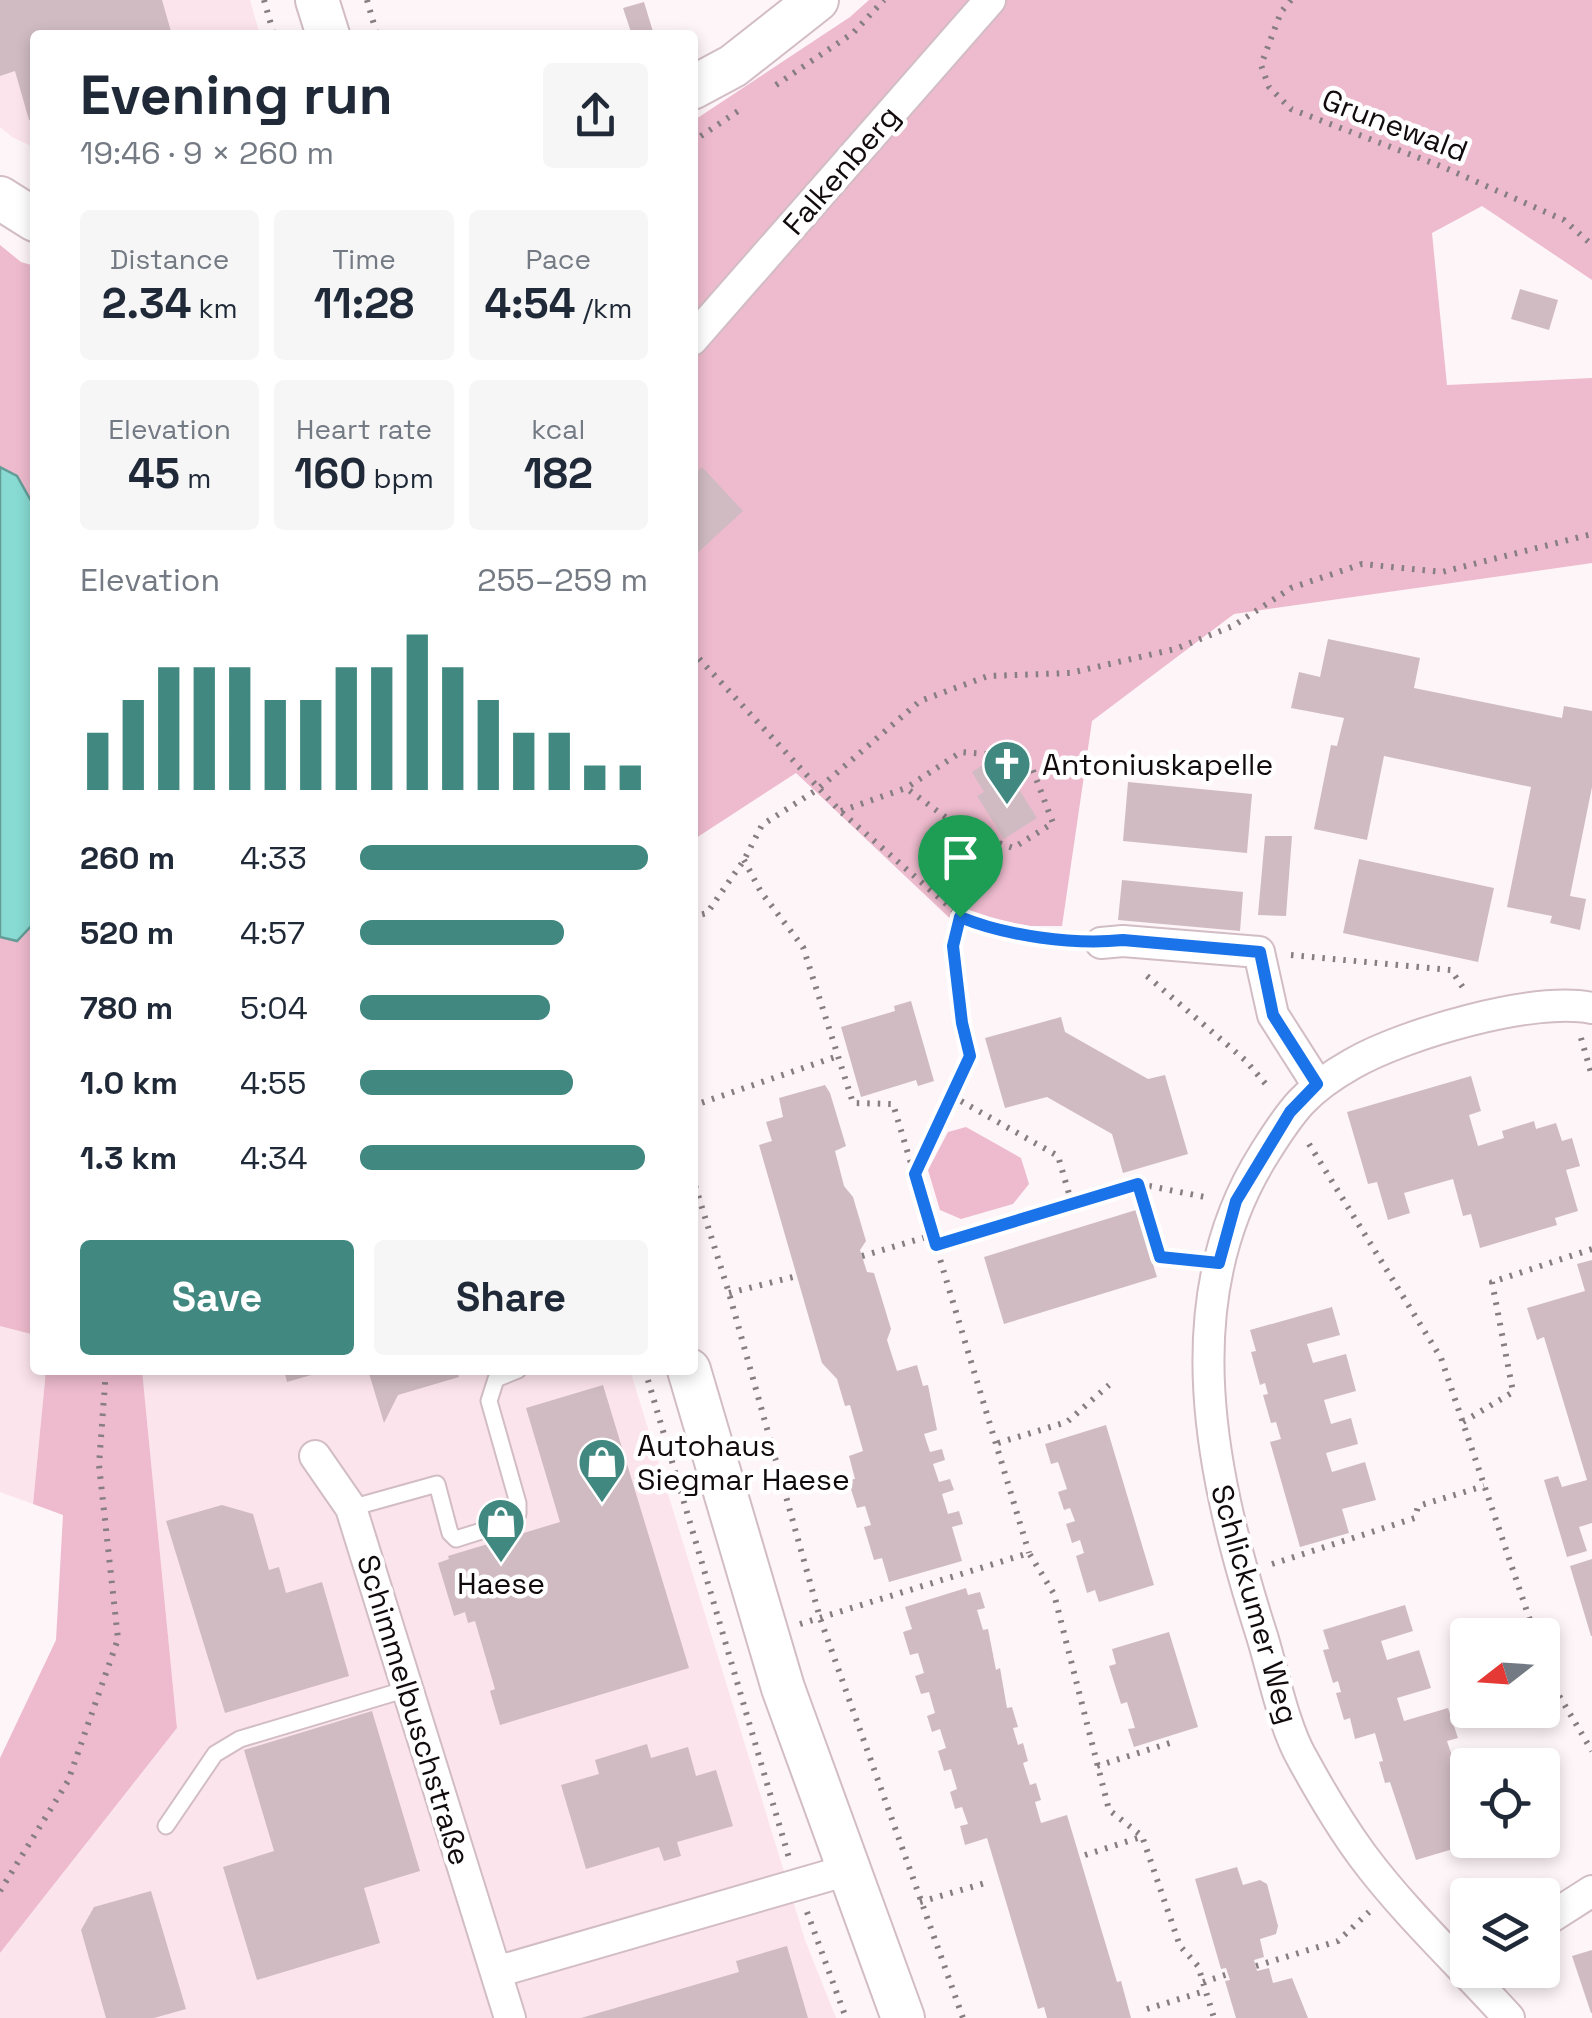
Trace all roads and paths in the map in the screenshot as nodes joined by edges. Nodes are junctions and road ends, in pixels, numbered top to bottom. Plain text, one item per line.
1 (264, 0) edge
2 (317, 0) edge
3 (367, 0) edge
4 (817, 0) edge
5 (884, 0) edge
6 (990, 0) edge
7 (1291, 0) edge
8 (273, 30) edge
9 (326, 30) edge
10 (376, 30) edge
11 (698, 85) edge
12 (773, 88) dead end
13 (757, 98) dead end
14 (698, 138) edge
15 (0, 198) edge
16 (30, 217) edge
17 (1592, 245) edge
18 (698, 333) edge
19 (1592, 534) edge
20 (698, 658) edge
21 (818, 788) junction
22 (906, 788) junction
23 (840, 811) junction
24 (744, 860) junction
25 (698, 916) edge
26 (960, 917) junction
27 (1102, 942) junction
28 (1260, 952) junction
29 (1592, 1008) edge
30 (1484, 1018) junction
31 (838, 1056) junction
32 (1317, 1084) junction
33 (952, 1096) junction
34 (698, 1104) edge
35 (1290, 1112) junction
36 (915, 1174) junction
37 (1138, 1184) junction
38 (1184, 1194) dead end
39 (698, 1195) edge
40 (1072, 1204) junction
41 (933, 1235) junction
42 (936, 1245) junction
43 (1592, 1249) edge
44 (862, 1256) dead end
45 (1219, 1263) junction
46 (797, 1276) dead end
47 (729, 1292) junction
48 (106, 1375) edge
49 (506, 1375) edge
50 (690, 1375) edge
51 (1109, 1386) dead end
52 (1463, 1422) junction
53 (998, 1444) junction
54 (315, 1456) dead end
55 (1484, 1486) junction
56 (351, 1508) junction
57 (1029, 1553) junction
58 (1242, 1574) junction
59 (820, 1618) junction
60 (1529, 1618) edge
61 (766, 1635) junction
62 (407, 1689) junction
63 (1560, 1697) edge
64 (1176, 1742) dead end
65 (1592, 1752) edge
66 (1098, 1766) junction
67 (166, 1826) dead end
68 (1142, 1836) junction
69 (1085, 1855) dead end
70 (848, 1870) junction
71 (985, 1884) dead end
72 (0, 1892) edge
73 (1592, 1892) edge
74 (920, 1902) junction
75 (1560, 1912) edge
76 (1338, 1941) dead end
77 (1450, 1950) edge
78 (1256, 1966) dead end
79 (496, 1972) junction
80 (1228, 1974) dead end
81 (1203, 1982) junction
82 (1484, 1988) edge
83 (1206, 1991) junction
84 (1147, 2008) dead end
85 (510, 2018) edge
86 (903, 2018) edge
87 (963, 2018) edge
88 (1214, 2018) edge
89 (1509, 2018) edge

1 - 8 path
2 - 9 main road
3 - 10 path
4 - 11 main road
5 - 12 path
6 - 18 street, Falkenberg
7 - 17 path, Grunewald
13 - 14 path
15 - 16 main road
19 - 21 path
20 - 21 path
21 - 23 path
21 - 24 path
22 - 22 path
22 - 23 path
23 - 26 path
24 - 25 path
24 - 31 path
26 - 27 path
26 - 33 path
27 - 28 street
27 - 35 path
28 - 30 path
28 - 32 street
29 - 30 street, Schlickumer Weg
30 - 32 street, Schlickumer Weg
31 - 34 path
31 - 36 path
32 - 35 street, Schlickumer Weg
33 - 36 path
33 - 40 path
35 - 45 street, Schlickumer Weg
35 - 52 path
36 - 41 path
37 - 38 path
37 - 40 path
37 - 45 path
39 - 47 path
40 - 42 path
41 - 42 path
41 - 44 path
42 - 53 path
43 - 52 path
45 - 58 street, Schlickumer Weg
46 - 47 path
47 - 59 path
48 - 72 path
49 - 56 lane
50 - 61 main road
51 - 53 path
52 - 55 path
53 - 57 path
54 - 56 street, Schimmelbuschstraße
55 - 58 path
55 - 60 path
56 - 62 street, Schimmelbuschstraße
57 - 59 path
57 - 66 path
58 - 77 street, Schlickumer Weg
59 - 61 path
59 - 74 path
61 - 70 main road
62 - 67 lane
62 - 79 street, Schimmelbuschstraße
63 - 65 path
64 - 66 path
66 - 68 path
68 - 69 path
68 - 81 path
70 - 79 street
70 - 86 main road
71 - 74 path
73 - 75 street
74 - 87 path
76 - 78 path
79 - 85 street, Schimmelbuschstraße
80 - 81 path
81 - 83 path
82 - 89 street, Schlickumer Weg
83 - 84 path
83 - 88 path

